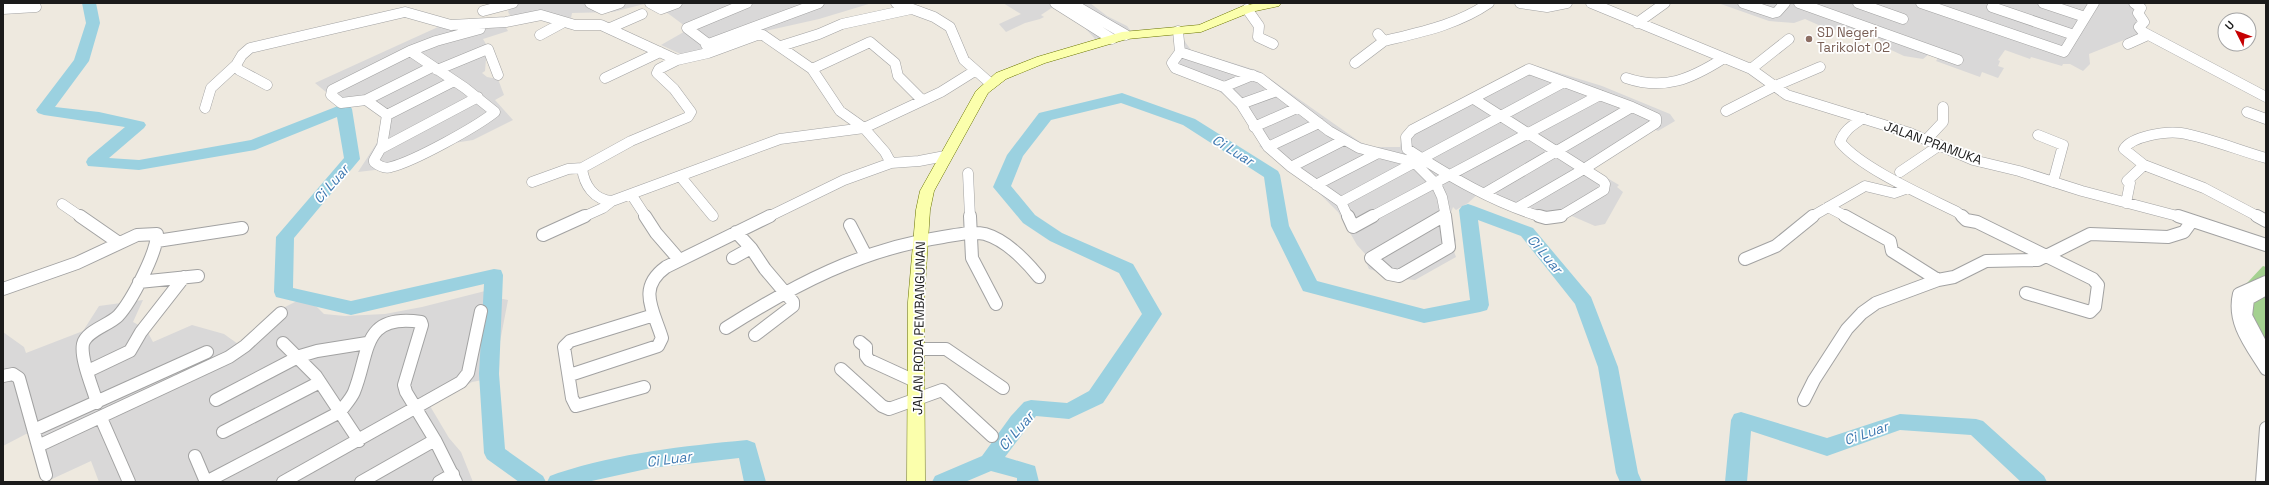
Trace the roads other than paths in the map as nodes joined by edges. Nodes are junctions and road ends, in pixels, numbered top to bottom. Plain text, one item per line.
1 (513, 3) edge
2 (590, 3) edge
3 (620, 3) edge
4 (650, 3) edge
5 (677, 3) edge
6 (747, 3) edge
7 (819, 3) edge
8 (896, 3) edge
9 (1055, 3) edge
10 (1071, 3) edge
11 (1275, 3) edge
12 (1489, 3) edge
13 (1520, 3) edge
14 (1567, 3) edge
15 (1590, 3) edge
16 (1665, 3) edge
17 (1743, 3) edge
18 (1786, 3) edge
19 (1799, 3) edge
20 (1858, 3) edge
21 (1892, 3) edge
22 (1921, 3) edge
23 (2044, 3) edge
24 (2094, 3) edge
25 (2134, 3) edge
26 (1993, 5) edge
27 (1940, 6) edge
28 (403, 7) edge
29 (482, 7) edge
30 (36, 8) dead end
31 (3, 9) edge
32 (911, 9) junction
33 (1247, 9) junction
34 (1883, 12) junction
35 (642, 14) dead end
36 (2085, 17) junction
37 (1903, 19) dead end
38 (506, 22) junction
39 (564, 22) junction
40 (1637, 23) junction
41 (478, 24) junction
42 (1980, 24) junction
43 (467, 25) junction
44 (610, 28) junction
45 (1178, 31) junction
46 (540, 35) dead end
47 (2074, 35) junction
48 (2148, 35) junction
49 (1126, 36) junction
50 (1112, 39) junction
51 (1789, 39) dead end
52 (436, 41) junction
53 (1273, 44) dead end
54 (2128, 44) dead end
55 (781, 46) junction
56 (410, 51) junction
57 (660, 52) junction
58 (1180, 52) junction
59 (1724, 58) junction
60 (677, 60) junction
61 (1958, 60) dead end
62 (1355, 62) dead end
63 (236, 65) junction
64 (1820, 67) dead end
65 (434, 68) junction
66 (812, 69) junction
67 (1751, 69) junction
68 (973, 72) junction
69 (498, 75) dead end
70 (1253, 75) junction
71 (605, 78) dead end
72 (1626, 78) dead end
73 (454, 81) junction
74 (1564, 82) junction
75 (990, 83) junction
76 (267, 85) dead end
77 (1224, 86) junction
78 (1773, 87) junction
79 (1277, 91) junction
80 (1600, 95) junction
81 (478, 97) junction
82 (2266, 97) edge
83 (1474, 99) junction
84 (366, 100) junction
85 (922, 100) junction
86 (1241, 104) junction
87 (1632, 107) junction
88 (1943, 107) dead end
89 (205, 108) dead end
90 (1297, 108) junction
91 (1726, 111) dead end
92 (2247, 112) dead end
93 (387, 114) junction
94 (1502, 117) junction
95 (1863, 118) junction
96 (2266, 119) edge
97 (1319, 124) junction
98 (1254, 127) junction
99 (864, 128) junction
100 (1528, 134) junction
101 (2038, 135) dead end
102 (1927, 139) junction
103 (1344, 140) junction
104 (1940, 145) junction
105 (1268, 147) junction
106 (382, 148) junction
107 (1555, 151) junction
108 (1378, 154) junction
109 (945, 156) junction
110 (2266, 158) edge
111 (1417, 160) junction
112 (891, 163) junction
113 (2144, 165) junction
114 (1290, 167) junction
115 (582, 168) junction
116 (1583, 169) junction
117 (1900, 172) dead end
118 (968, 173) dead end
119 (680, 176) junction
120 (1450, 177) junction
121 (532, 182) dead end
122 (2053, 182) junction
123 (1436, 184) junction
124 (1316, 185) junction
125 (1908, 188) junction
126 (1485, 193) junction
127 (631, 194) junction
128 (612, 201) junction
129 (1341, 202) junction
130 (2126, 203) junction
131 (62, 204) dead end
132 (1828, 207) junction
133 (1517, 208) junction
134 (1445, 215) junction
135 (713, 216) dead end
136 (2192, 221) junction
137 (2266, 221) edge
138 (850, 225) dead end
139 (242, 228) dead end
140 (736, 232) junction
141 (970, 234) junction
142 (543, 235) dead end
143 (920, 239) junction
144 (157, 242) junction
145 (119, 243) junction
146 (2266, 245) edge
147 (751, 248) junction
148 (865, 254) junction
149 (2047, 255) junction
150 (676, 256) dead end
151 (733, 258) dead end
152 (1745, 259) dead end
153 (198, 276) dead end
154 (184, 277) junction
155 (1039, 277) dead end
156 (1938, 280) junction
157 (138, 282) junction
158 (2266, 282) edge
159 (3, 289) edge
160 (2266, 289) edge
161 (786, 293) junction
162 (2026, 293) dead end
163 (996, 304) dead end
164 (480, 311) dead end
165 (281, 314) dead end
166 (654, 315) junction
167 (726, 328) dead end
168 (755, 335) dead end
169 (860, 342) dead end
170 (283, 343) dead end
171 (367, 343) junction
172 (917, 349) junction
173 (207, 352) dead end
174 (2266, 354) edge
175 (300, 356) junction
176 (2266, 369) edge
177 (841, 370) dead end
178 (88, 371) junction
179 (570, 375) junction
180 (3, 376) edge
181 (320, 382) junction
182 (918, 382) junction
183 (644, 387) dead end
184 (1003, 388) dead end
185 (917, 398) junction
186 (216, 400) dead end
187 (1804, 400) dead end
188 (97, 403) junction
189 (416, 408) junction
190 (340, 412) junction
191 (101, 418) junction
192 (2266, 428) edge
193 (34, 430) junction
194 (223, 432) dead end
195 (992, 436) dead end
196 (435, 440) junction
197 (358, 441) junction
198 (38, 446) junction
199 (195, 456) dead end
200 (46, 475) dead end
201 (455, 478) edge
202 (916, 480) edge
203 (129, 482) edge
204 (206, 482) edge
205 (283, 482) edge
206 (361, 482) edge
207 (439, 482) edge
208 (2262, 482) edge

1 - 29 street
2 - 3 street
4 - 5 street
6 - 7 street
8 - 32 street
9 - 50 street
10 - 49 street
11 - 33 street, JALAN RODA PEMBANGUNAN
12 - 62 street
13 - 14 street
15 - 40 street, JALAN PRAMUKA
16 - 40 street
17 - 18 street
19 - 61 street
20 - 34 street
21 - 34 street
22 - 27 street
23 - 36 street
24 - 36 street
25 - 48 street
26 - 42 street
26 - 47 street
27 - 42 street
28 - 43 street
28 - 63 street
29 - 41 street
30 - 31 street
32 - 55 street
32 - 68 street
33 - 45 street, JALAN RODA PEMBANGUNAN
33 - 53 street
34 - 37 street
35 - 44 street
36 - 47 street
38 - 39 street
38 - 41 street
38 - 52 street
39 - 44 street
39 - 46 street
40 - 59 street, JALAN PRAMUKA
41 - 43 street
42 - 47 street
43 - 52 street
44 - 57 street
45 - 49 street, JALAN RODA PEMBANGUNAN
45 - 58 street
48 - 54 street
48 - 82 street
49 - 50 street, JALAN RODA PEMBANGUNAN
50 - 75 street, JALAN RODA PEMBANGUNAN
51 - 67 street
52 - 56 street
55 - 60 street
55 - 66 street
56 - 65 street
56 - 84 street
57 - 60 street
57 - 71 street
58 - 70 street
58 - 77 street
59 - 67 street, JALAN PRAMUKA
59 - 72 street
60 - 115 street
63 - 76 street
63 - 89 street
64 - 78 street
65 - 69 street
65 - 73 street
65 - 84 street
66 - 85 street
66 - 99 street
67 - 78 street, JALAN PRAMUKA
68 - 75 street
68 - 85 street
70 - 77 street
70 - 79 street
73 - 81 street
73 - 93 street
74 - 80 street
74 - 83 street
74 - 94 street
75 - 109 street, JALAN RODA PEMBANGUNAN
77 - 86 street
78 - 91 street
78 - 95 street, JALAN PRAMUKA
79 - 86 street
79 - 90 street
80 - 87 street
80 - 100 street
81 - 106 street
81 - 106 street
83 - 94 street
83 - 111 street
84 - 93 street
85 - 99 street
86 - 98 street
87 - 107 street
87 - 116 street
88 - 102 street
90 - 97 street
90 - 98 street
92 - 96 street
93 - 106 street
94 - 100 street
94 - 111 street
95 - 102 street, JALAN PRAMUKA
95 - 125 street
97 - 103 street
97 - 105 street
98 - 105 street
99 - 112 street
99 - 119 street
100 - 107 street
100 - 120 street
101 - 122 street
102 - 104 street, JALAN PRAMUKA
103 - 108 street
103 - 114 street
104 - 117 street
104 - 122 street, JALAN PRAMUKA
105 - 114 street
107 - 116 street
107 - 126 street
108 - 111 street
108 - 124 street
109 - 112 street
109 - 143 street, JALAN RODA PEMBANGUNAN
110 - 113 street
111 - 120 street
111 - 123 street
111 - 129 street
112 - 140 street
113 - 130 street
113 - 137 street
114 - 124 street
115 - 121 street
115 - 128 street
116 - 133 street
116 - 133 street
118 - 141 street
119 - 127 street
119 - 135 street
120 - 123 street
120 - 126 street
122 - 130 street, JALAN PRAMUKA
123 - 129 street
123 - 134 street
124 - 129 street
125 - 132 street
125 - 149 street
126 - 133 street
127 - 128 street
127 - 150 street
128 - 142 street
130 - 136 street, JALAN PRAMUKA
131 - 145 street
132 - 152 street
132 - 156 street
134 - 134 street
136 - 146 street, JALAN PRAMUKA
136 - 149 street
138 - 148 street
139 - 144 street
140 - 147 street
140 - 166 street
141 - 143 street
141 - 155 street
141 - 163 street
143 - 148 street
143 - 172 street, JALAN RODA PEMBANGUNAN
144 - 145 street
144 - 157 street
145 - 159 street
147 - 151 street
147 - 161 street
148 - 161 street
149 - 156 street
149 - 162 street
153 - 154 street
154 - 157 street
154 - 178 street
156 - 187 street
157 - 178 street
158 - 176 street
160 - 174 street
161 - 167 street
161 - 168 street
164 - 189 street
165 - 191 street
166 - 179 street
166 - 179 street
169 - 182 street
170 - 175 street
171 - 175 street
171 - 189 street
171 - 190 street
172 - 182 street, JALAN RODA PEMBANGUNAN
172 - 184 street
173 - 188 street
175 - 181 street
175 - 186 street
177 - 185 street
178 - 188 street
179 - 183 street
180 - 193 street
181 - 190 street
181 - 194 street
182 - 185 street, JALAN RODA PEMBANGUNAN
185 - 195 street
185 - 202 street, JALAN RODA PEMBANGUNAN
188 - 193 street
189 - 196 street
189 - 197 street
190 - 197 street
190 - 204 street
191 - 198 street
191 - 203 street
192 - 208 street
193 - 198 street
196 - 201 street
196 - 206 street
197 - 205 street
198 - 200 street
199 - 204 street
201 - 207 street

